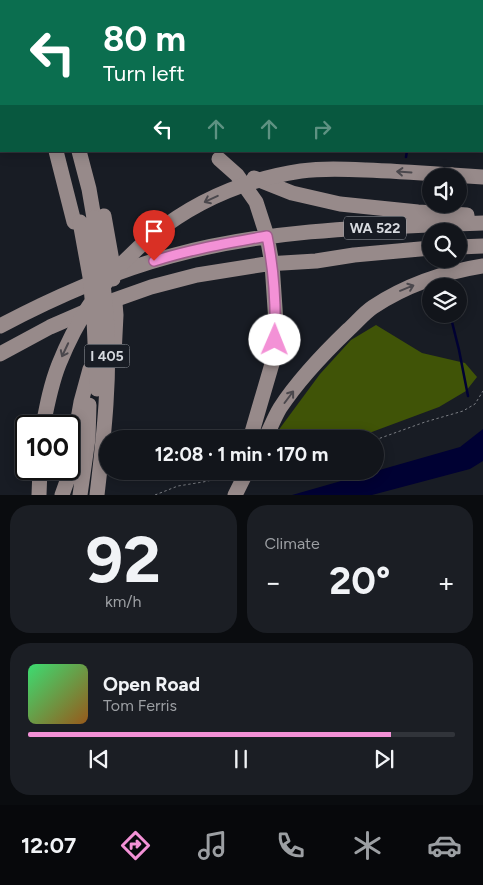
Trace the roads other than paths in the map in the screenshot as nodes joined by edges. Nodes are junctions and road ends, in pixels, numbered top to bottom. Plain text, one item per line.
1 (56, 152) edge
2 (63, 152) edge
3 (79, 152) edge
4 (88, 152) edge
5 (213, 155) edge
6 (422, 173) edge
7 (467, 176) edge
8 (483, 177) edge
9 (483, 216) edge
10 (88, 219) junction
11 (483, 223) edge
12 (267, 236) junction
13 (483, 246) edge
14 (467, 247) edge
15 (422, 249) edge
16 (272, 264) junction
17 (483, 266) edge
18 (0, 326) edge
19 (0, 354) edge
20 (90, 369) junction
21 (45, 415) edge
22 (110, 430) edge
23 (253, 430) edge
24 (270, 430) edge
25 (40, 480) edge
26 (105, 480) edge
27 (235, 480) edge
28 (246, 480) edge
29 (39, 495) edge
30 (62, 495) edge
31 (80, 495) edge
32 (88, 495) edge
33 (97, 495) edge
34 (103, 495) edge
35 (234, 495) edge

1 - 10 highway, I 405
2 - 10 highway, I 405
3 - 10 highway, I 405
4 - 10 highway, I 405
5 - 9 highway
5 - 12 highway
6 -> 21 highway, bridge
7 - 8 highway
10 - 20 highway, I 405
10 - 22 highway, I 405, bridge
10 - 32 highway, I 405, bridge
10 - 33 highway, I 405, bridge
11 - 12 highway, WA 522
12 - 16 highway
12 - 18 highway, WA 522
13 - 14 highway
15 - 16 highway, WA 522
16 - 19 highway, WA 522
16 - 23 highway
24 -> 17 highway
20 - 30 highway
20 - 31 highway, I 405
25 - 29 highway
26 - 34 highway
27 - 35 highway
28 - 35 highway, bridge

